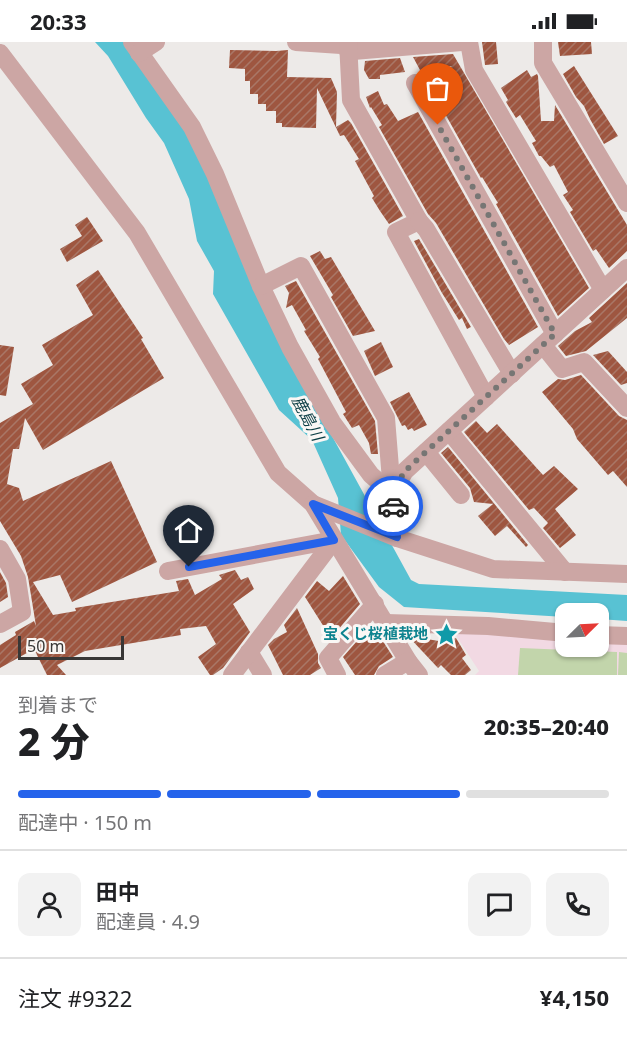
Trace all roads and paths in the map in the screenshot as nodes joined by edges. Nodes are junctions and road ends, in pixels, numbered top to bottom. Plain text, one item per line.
1 (156, 42) edge
2 (296, 42) edge
3 (462, 42) edge
4 (469, 42) edge
5 (543, 42) edge
6 (348, 45) edge
7 (136, 47) edge
8 (0, 53) edge
9 (415, 83) dead end
10 (627, 203) edge
11 (419, 221) junction
12 (627, 268) edge
13 (261, 286) junction
14 (603, 290) junction
15 (549, 339) junction
16 (512, 374) junction
17 (486, 397) junction
18 (627, 408) edge
19 (449, 431) junction
20 (426, 452) junction
21 (392, 493) junction
22 (460, 495) dead end
23 (313, 504) junction
24 (397, 537) junction
25 (334, 540) junction
26 (0, 549) edge
27 (168, 571) dead end
28 (565, 572) junction
29 (627, 574) edge
30 (375, 604) junction
31 (386, 623) junction
32 (0, 624) edge
33 (555, 632) edge
34 (609, 635) edge
35 (627, 636) edge
36 (249, 652) junction
37 (413, 668) edge
38 (232, 675) edge
39 (263, 675) edge
40 (337, 675) edge
41 (385, 675) edge

1 - 7 street
2 - 6 street
3 - 6 street
4 - 14 street
5 - 10 street
6 - 11 street
7 - 13 street
8 - 23 street
9 - 15 street
11 - 16 street
11 - 17 street
12 - 14 street
13 - 21 street
13 - 21 street
14 - 15 street
15 - 16 street
15 - 18 street
16 - 17 street
17 - 19 street
19 - 20 street
19 - 28 street
20 - 21 street
20 - 22 street
21 - 24 street
23 - 24 street
23 - 25 street
24 - 28 street
25 - 27 street
25 - 30 street
25 - 36 street
26 - 32 street
28 - 29 street
30 - 31 street
30 - 40 street
31 - 33 street
31 - 37 street
34 - 35 street
36 - 38 street
36 - 39 street
37 - 41 street

